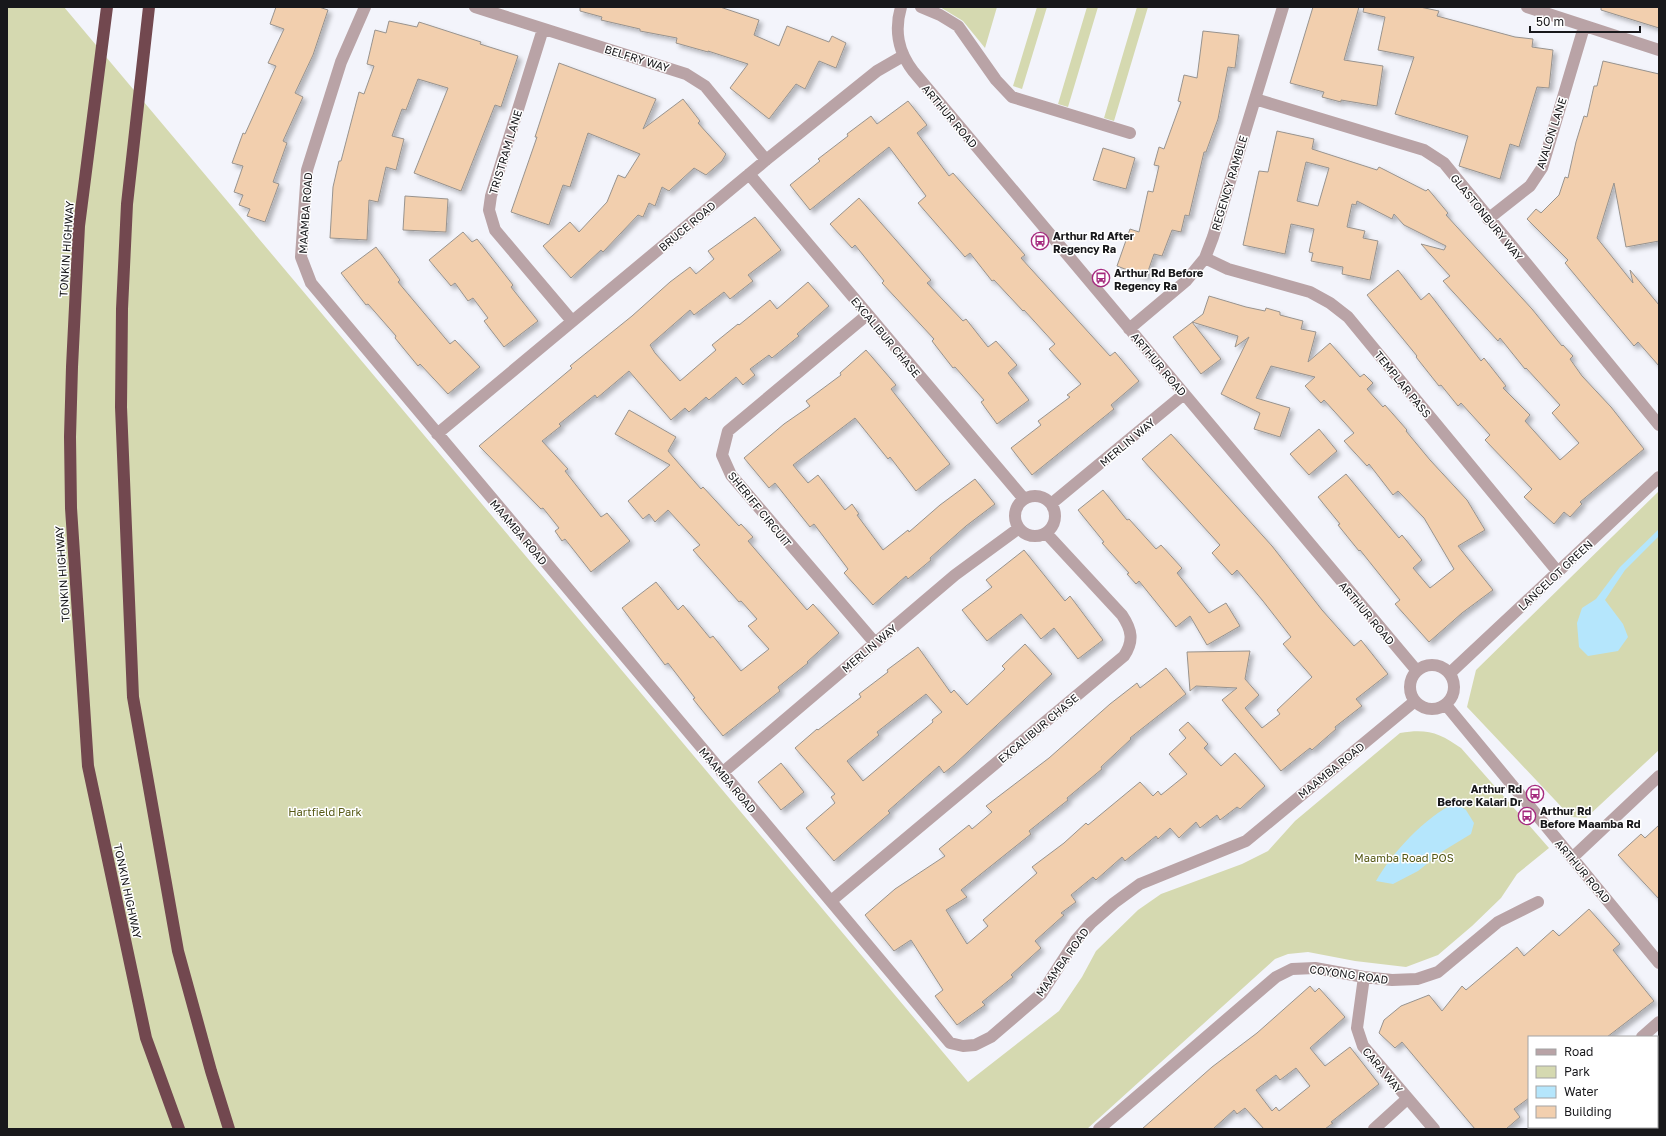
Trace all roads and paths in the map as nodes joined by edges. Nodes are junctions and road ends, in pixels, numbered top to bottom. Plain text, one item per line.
1 (108, 7) edge
2 (149, 7) edge
3 (365, 7) edge
4 (475, 7) edge
5 (901, 7) edge
6 (921, 7) edge
7 (1283, 7) edge
8 (1527, 7) edge
9 (1584, 27) junction
10 (542, 29) junction
11 (1659, 50) edge
12 (903, 56) junction
13 (1255, 99) junction
14 (1130, 133) dead end
15 (766, 160) junction
16 (749, 174) junction
17 (1488, 219) junction
18 (1205, 258) junction
19 (867, 315) junction
20 (572, 321) junction
21 (1129, 329) junction
22 (1184, 394) junction
23 (1659, 425) edge
24 (437, 434) junction
25 (1659, 477) edge
26 (1024, 499) junction
27 (1051, 504) junction
28 (1019, 528) junction
29 (1046, 532) junction
30 (1558, 572) junction
31 (875, 643) junction
32 (1416, 671) junction
33 (1450, 673) junction
34 (1415, 701) junction
35 (1446, 705) junction
36 (722, 773) junction
37 (1659, 776) edge
38 (1572, 858) junction
39 (831, 901) junction
40 (1538, 902) dead end
41 (1659, 962) edge
42 (1364, 977) junction
43 (1659, 1022) edge
44 (1643, 1036) edge
45 (1407, 1099) junction
46 (179, 1129) edge
47 (229, 1129) edge
48 (1099, 1129) edge
49 (1374, 1129) edge
50 (1434, 1129) edge

1 - 46 highway, TONKIN HIGHWAY
2 - 47 highway
3 - 24 street, MAAMBA ROAD
4 - 10 street, BELFRY WAY
5 - 12 street
6 - 14 street
7 - 13 street, REGENCY RAMBLE
8 - 9 street
9 - 11 street
9 - 17 street, AVALON LANE
10 - 15 street, BELFRY WAY
10 - 20 street, TRISTRAM LANE
12 - 15 street, BRUCE ROAD
12 - 21 street, ARTHUR ROAD
13 - 17 street, GLASTONBURY WAY
13 - 18 street, REGENCY RAMBLE
15 - 16 street, BRUCE ROAD
16 - 19 street, EXCALIBUR CHASE
16 - 20 street, BRUCE ROAD
17 - 23 street, GLASTONBURY WAY
18 - 21 street, REGENCY RAMBLE
18 - 30 street, TEMPLAR PASS
19 - 26 street, EXCALIBUR CHASE
19 - 31 street, SHERIFF CIRCUIT
20 - 24 street, BRUCE ROAD
21 - 22 street, ARTHUR ROAD
22 - 27 street, MERLIN WAY
22 - 32 street, ARTHUR ROAD
24 - 36 street, MAAMBA ROAD
25 - 30 street, LANCELOT GREEN
26 - 27 street
26 - 28 street
27 - 29 street
28 - 29 street
28 - 31 street, MERLIN WAY
29 - 39 street, EXCALIBUR CHASE
30 - 33 street, LANCELOT GREEN
31 - 36 street, MERLIN WAY
32 - 33 street
32 - 34 street
33 - 35 street
34 - 35 street
34 - 39 street, MAAMBA ROAD
35 - 38 street, ARTHUR ROAD
36 - 39 street, MAAMBA ROAD
37 - 38 street
38 - 41 street, ARTHUR ROAD
40 - 42 street, COYONG ROAD
42 - 45 street, CARA WAY
42 - 48 street, COYONG ROAD
43 - 44 street
45 - 49 street
45 - 50 street, CARA WAY

